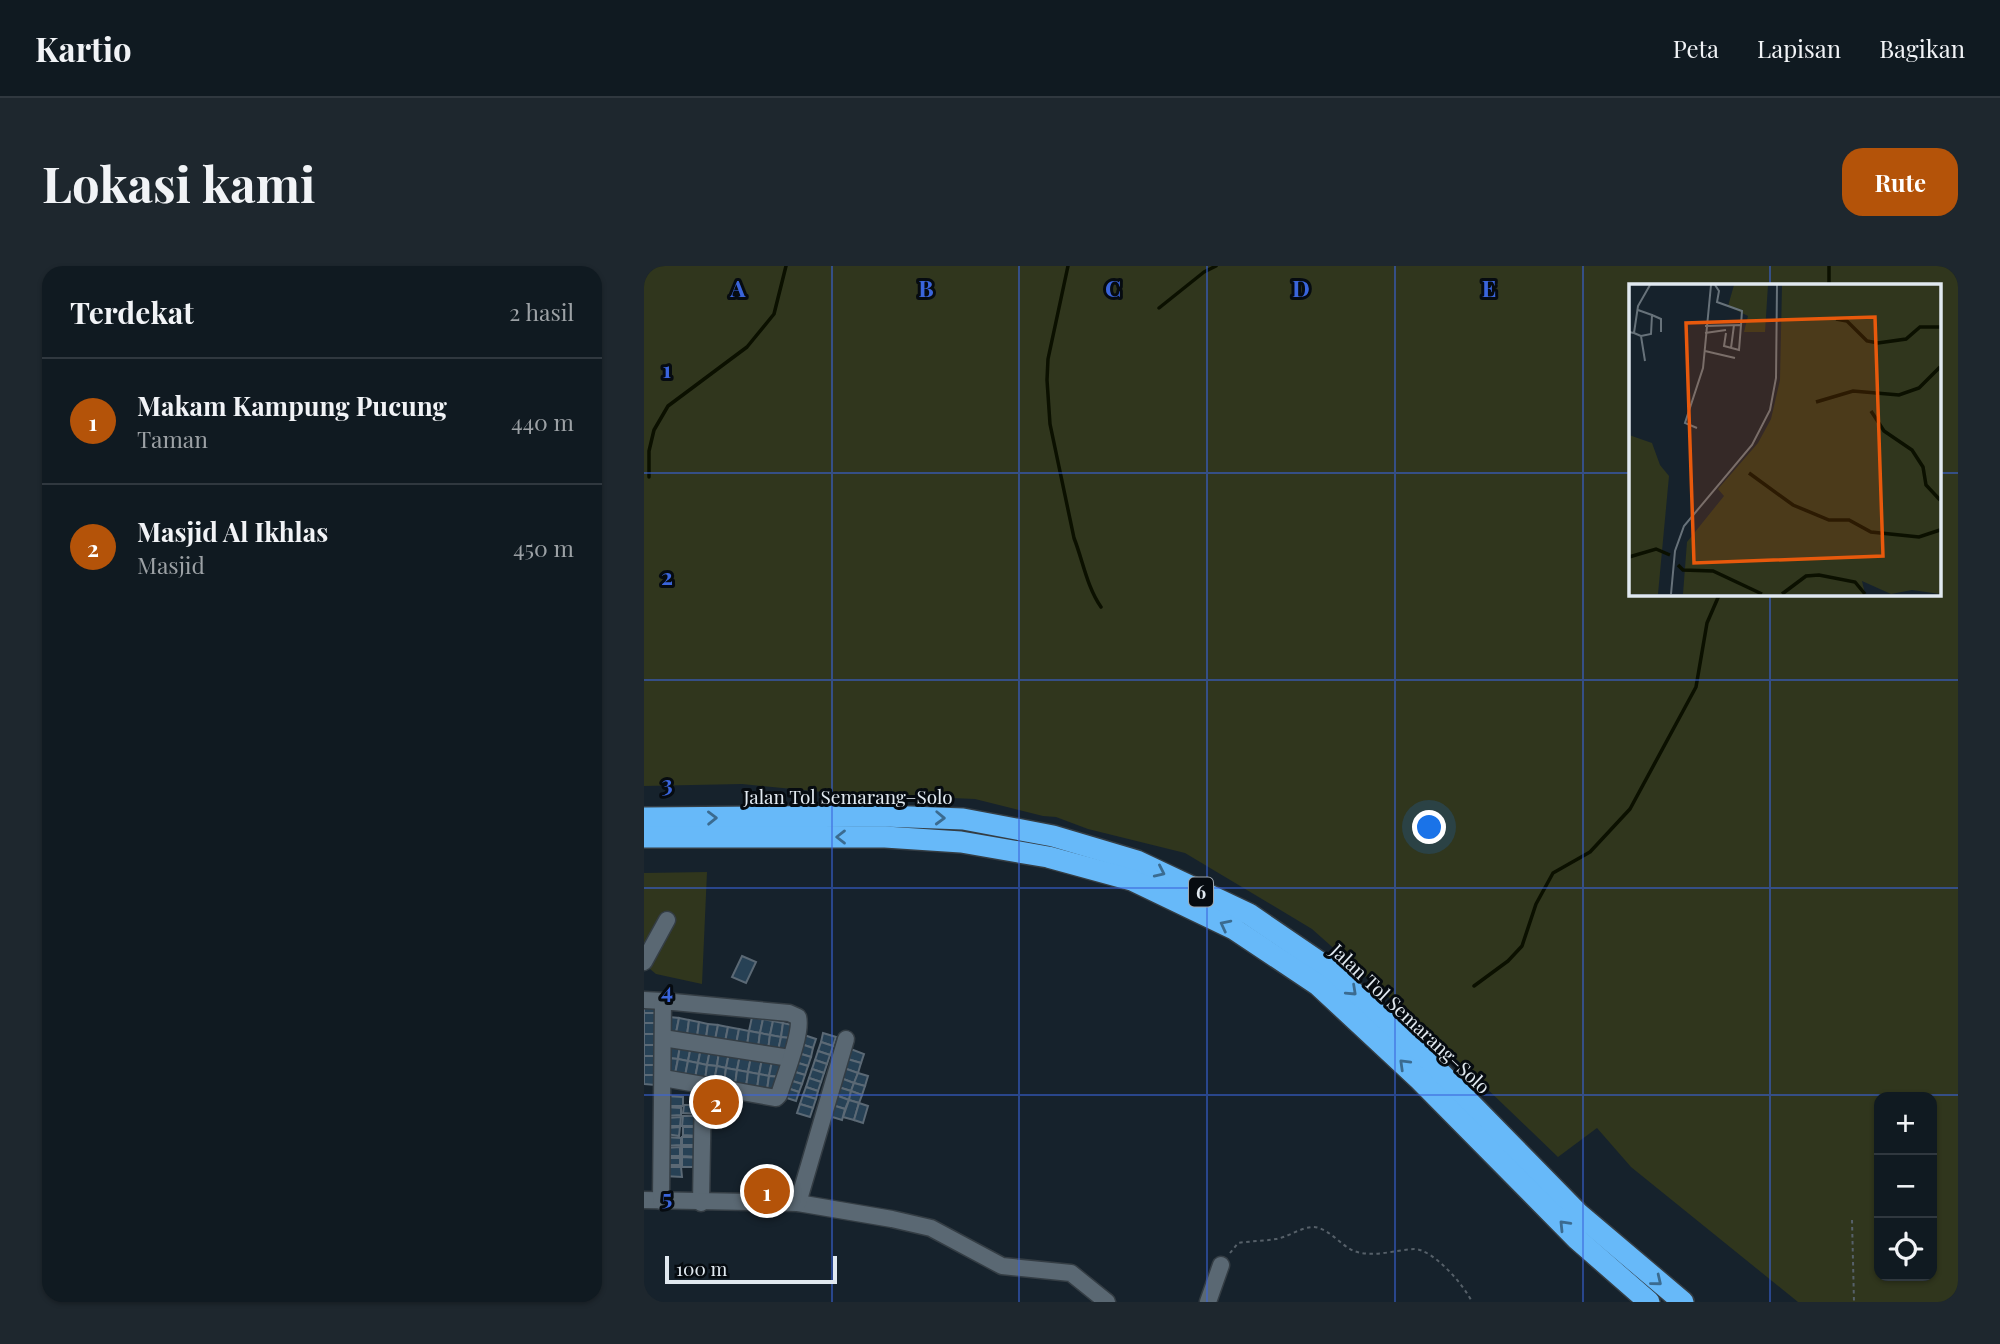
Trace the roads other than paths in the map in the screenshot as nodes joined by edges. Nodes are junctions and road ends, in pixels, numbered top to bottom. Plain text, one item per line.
1 (644, 818) edge
2 (644, 837) edge
3 (667, 920) dead end
4 (644, 962) edge
5 (644, 1000) edge
6 (663, 1001) junction
7 (663, 1038) junction
8 (846, 1039) dead end
9 (790, 1058) junction
10 (663, 1078) junction
11 (703, 1085) junction
12 (652, 1200) edge
13 (701, 1203) junction
14 (798, 1203) junction
15 (1221, 1265) road end
16 (1107, 1302) edge
17 (1208, 1302) edge
18 (1649, 1302) edge
19 (1683, 1302) edge

1 -> 19 highway, Jalan Tol Semarang–Solo / 6
18 -> 2 highway, Jalan Tol Semarang–Solo / 6
3 - 4 street
5 - 6 street
6 - 7 street
6 - 9 street
7 - 9 street
7 - 10 street
8 - 14 street
9 - 11 street
10 - 11 street
10 - 12 street
11 - 13 street
12 - 13 street
13 - 14 street
14 - 16 street
15 - 17 street

